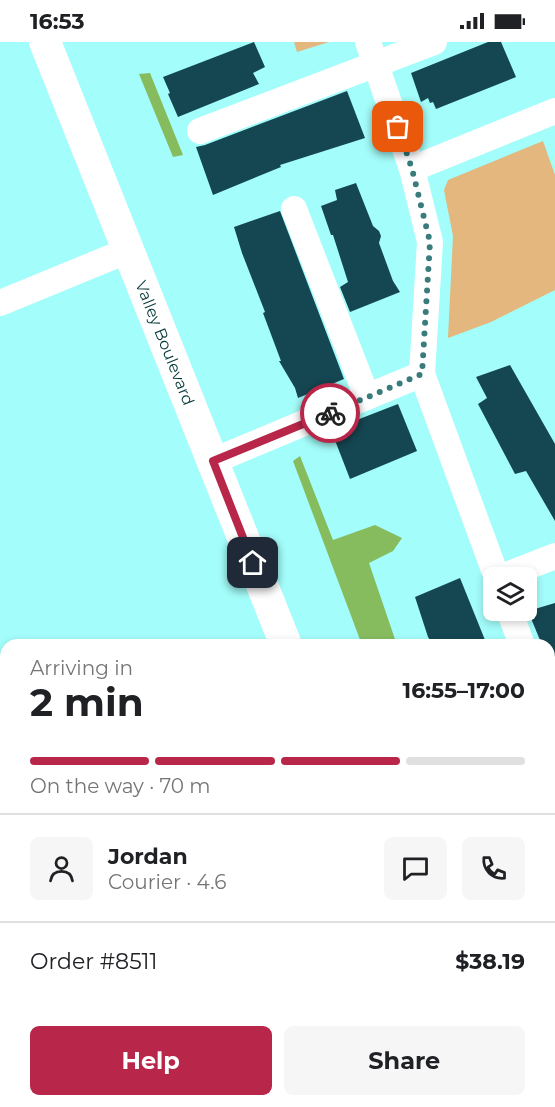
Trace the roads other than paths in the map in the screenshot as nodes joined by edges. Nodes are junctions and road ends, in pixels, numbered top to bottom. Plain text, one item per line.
1 (45, 42) edge
2 (434, 42) edge
3 (372, 53) edge
4 (555, 111) edge
5 (200, 131) dead end
6 (412, 169) junction
7 (294, 209) dead end
8 (129, 250) junction
9 (0, 303) edge
10 (422, 374) junction
11 (367, 397) junction
12 (213, 461) junction
13 (555, 556) edge
14 (494, 567) edge
15 (526, 567) edge
16 (513, 621) edge
17 (284, 639) edge
18 (520, 639) edge

1 - 8 main road, Valley Boulevard
2 - 3 street
3 - 5 street
3 - 6 street
4 - 6 street
6 - 10 street
7 - 11 street
8 - 9 street
8 - 12 main road, Valley Boulevard
10 - 11 street
10 - 14 street
11 - 12 street
12 - 17 main road, Valley Boulevard
13 - 15 street
16 - 18 street

